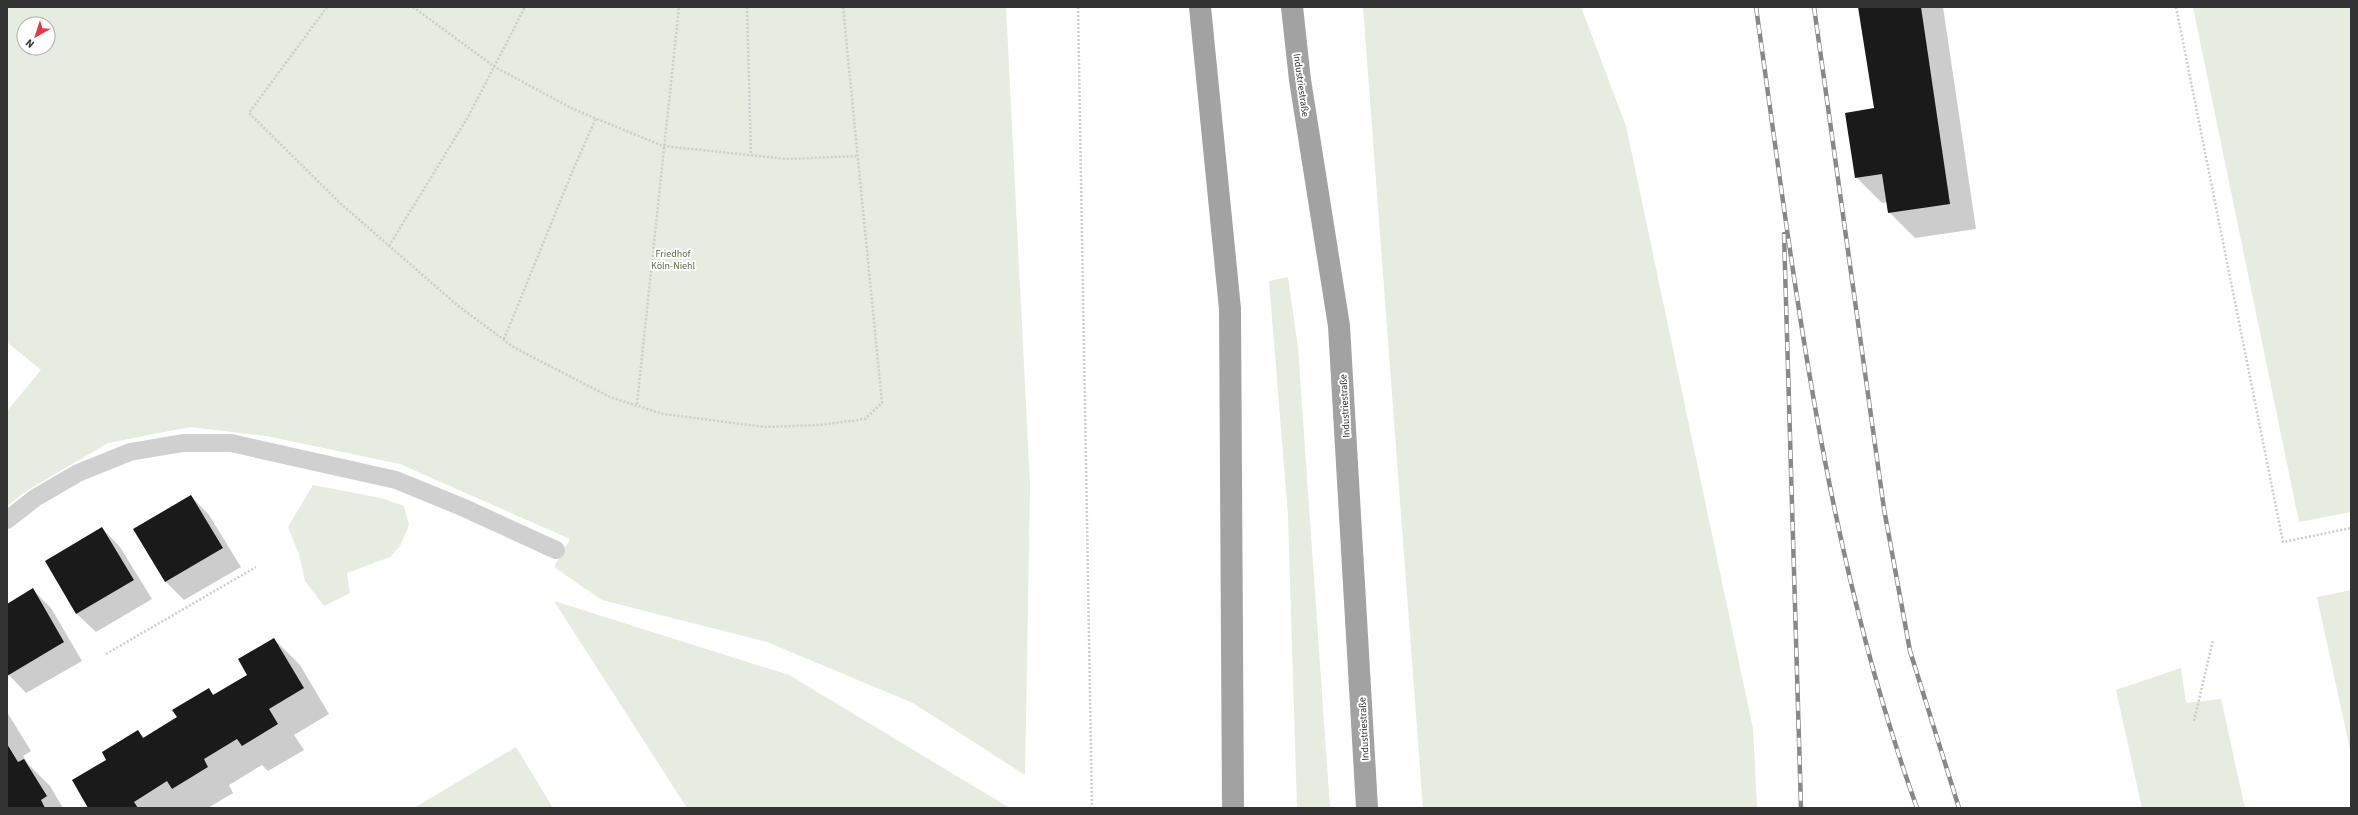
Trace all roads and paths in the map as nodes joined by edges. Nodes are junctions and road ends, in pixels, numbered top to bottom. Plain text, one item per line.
1 (327, 7) edge
2 (414, 7) edge
3 (525, 7) edge
4 (679, 7) edge
5 (747, 7) edge
6 (843, 7) edge
7 (1078, 7) edge
8 (1200, 7) edge
9 (1292, 7) edge
10 (2176, 7) edge
11 (495, 67) junction
12 (596, 118) junction
13 (663, 146) junction
14 (751, 156) junction
15 (856, 156) junction
16 (389, 246) junction
17 (504, 339) junction
18 (637, 404) junction
19 (7, 520) edge
20 (2351, 528) edge
21 (556, 550) dead end
22 (256, 567) dead end
23 (2213, 640) dead end
24 (106, 654) dead end
25 (2194, 721) dead end
26 (1092, 808) edge
27 (1233, 808) edge
28 (1367, 808) edge

1 - 16 path
2 - 11 path
3 - 11 path
4 - 13 path
5 - 14 path
6 - 15 path
7 - 26 path
8 - 27 highway
9 - 28 highway, Industriestraße
10 - 20 path
11 - 12 path
11 - 16 path
12 - 13 path
12 - 17 path
13 - 14 path
13 - 18 path
14 - 15 path
15 - 18 path
16 - 17 path
17 - 18 path
19 - 21 lane
22 - 24 path
23 - 25 path

